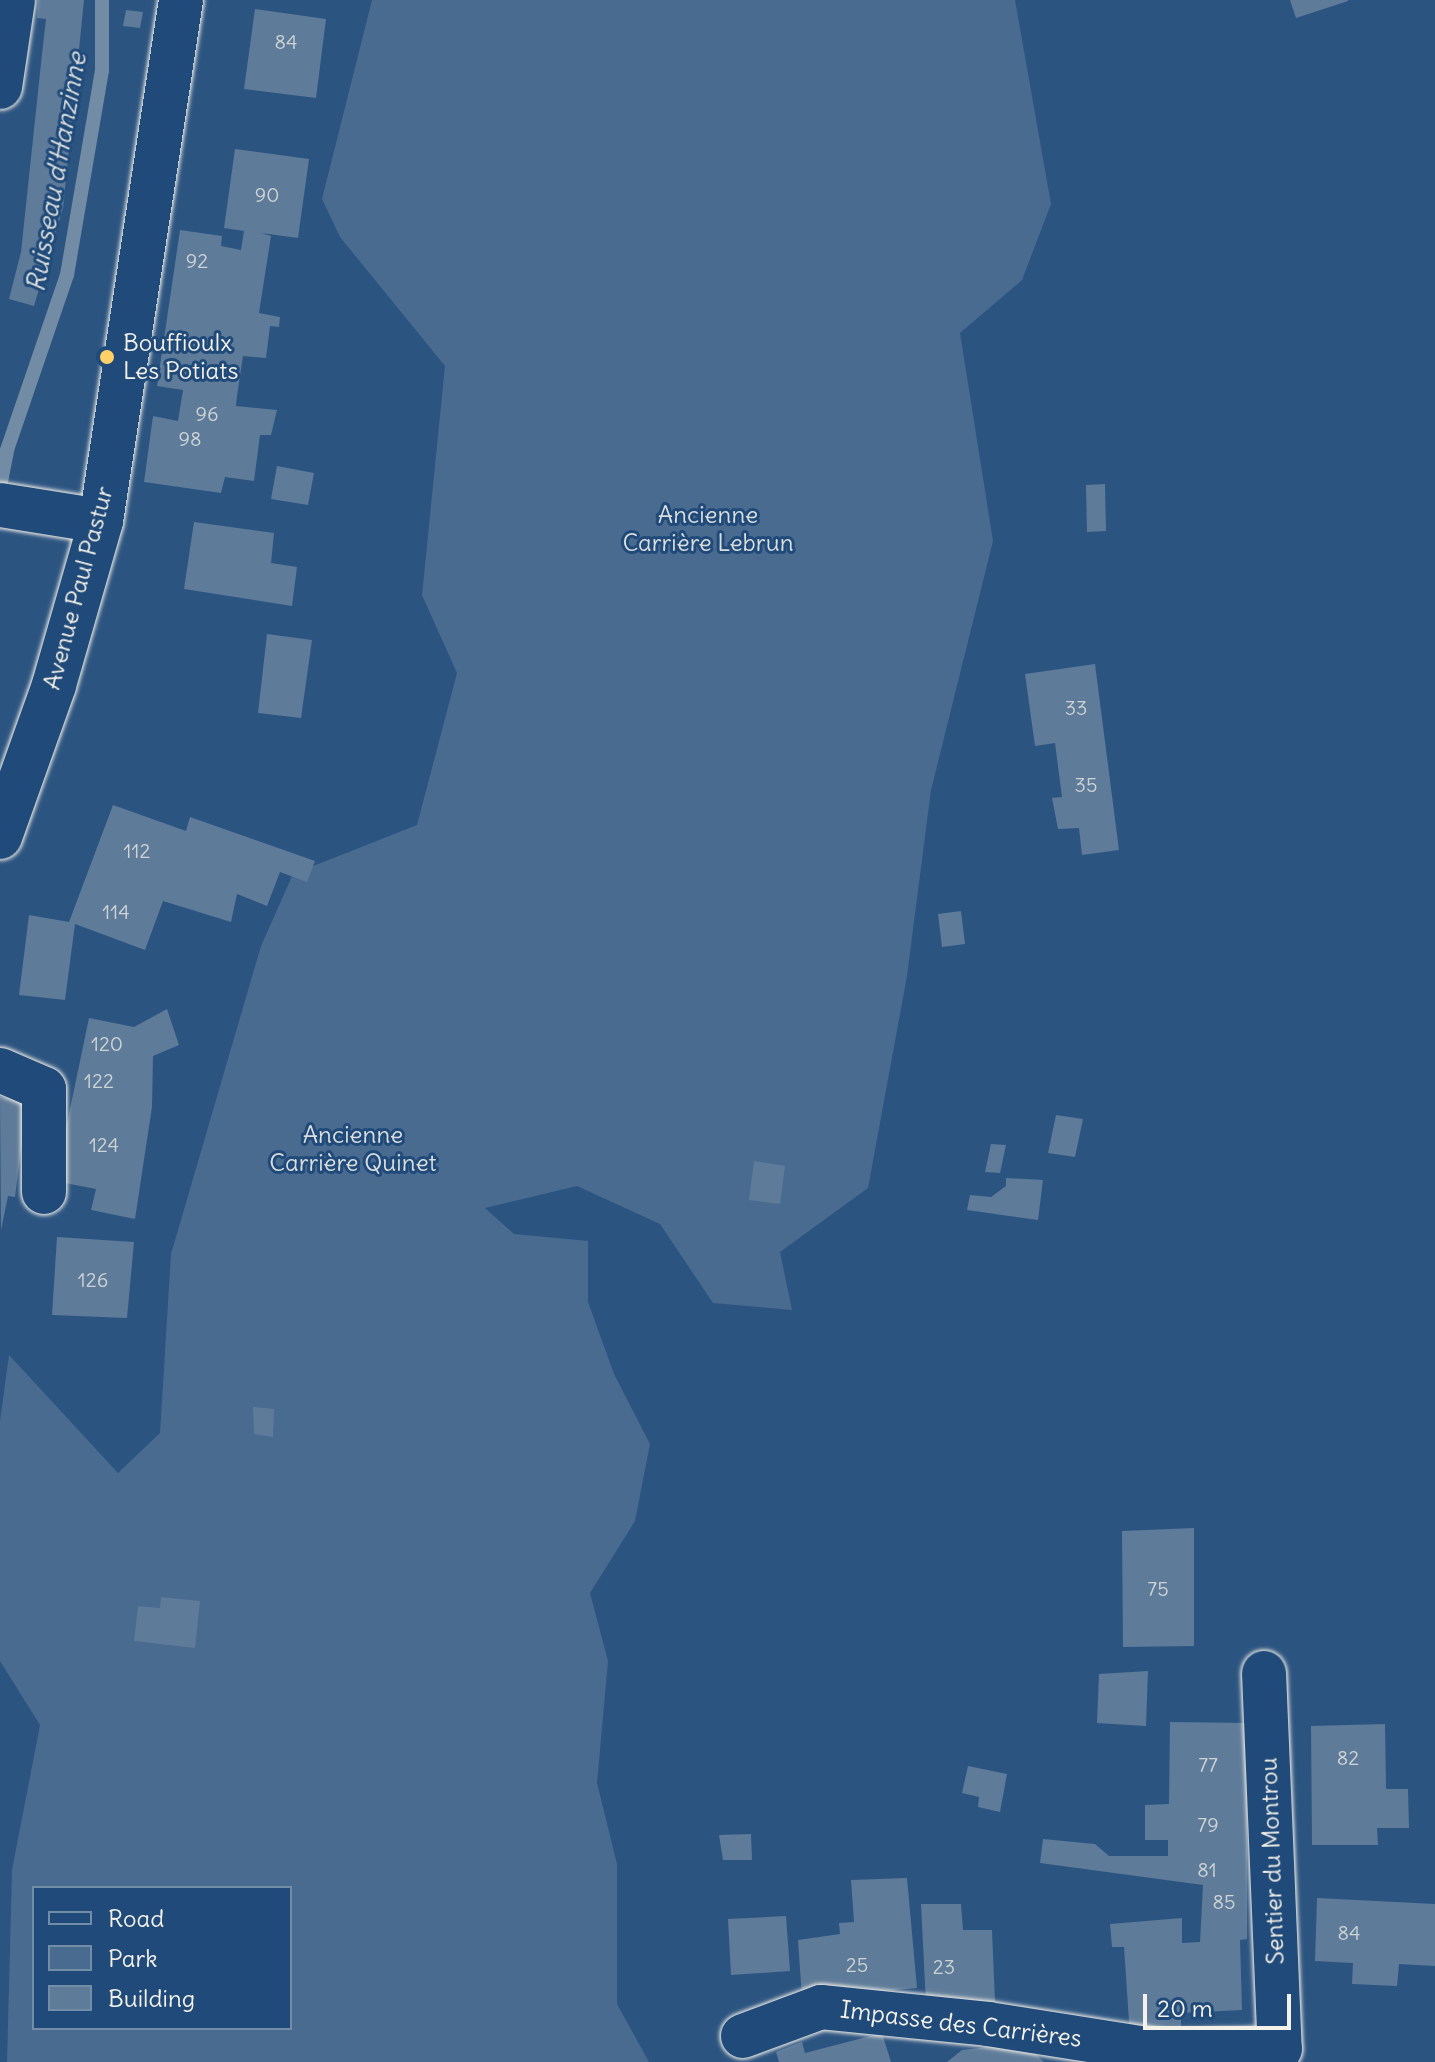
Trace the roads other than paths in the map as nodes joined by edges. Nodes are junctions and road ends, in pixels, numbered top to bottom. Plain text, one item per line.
1 (13, 0) edge
2 (181, 0) edge
3 (0, 87) edge
4 (8, 506) edge
5 (101, 521) junction
6 (0, 837) edge
7 (0, 1070) edge
8 (44, 1192) dead end
9 (1264, 1673) dead end
10 (743, 2036) dead end
11 (1286, 2055) edge

1 - 3 street
2 - 5 street, Avenue Paul Pastur
4 - 5 street
5 - 6 street, Avenue Paul Pastur
7 - 8 street
9 - 11 street, Sentier du Montrou
10 - 11 street, Impasse des Carrières

